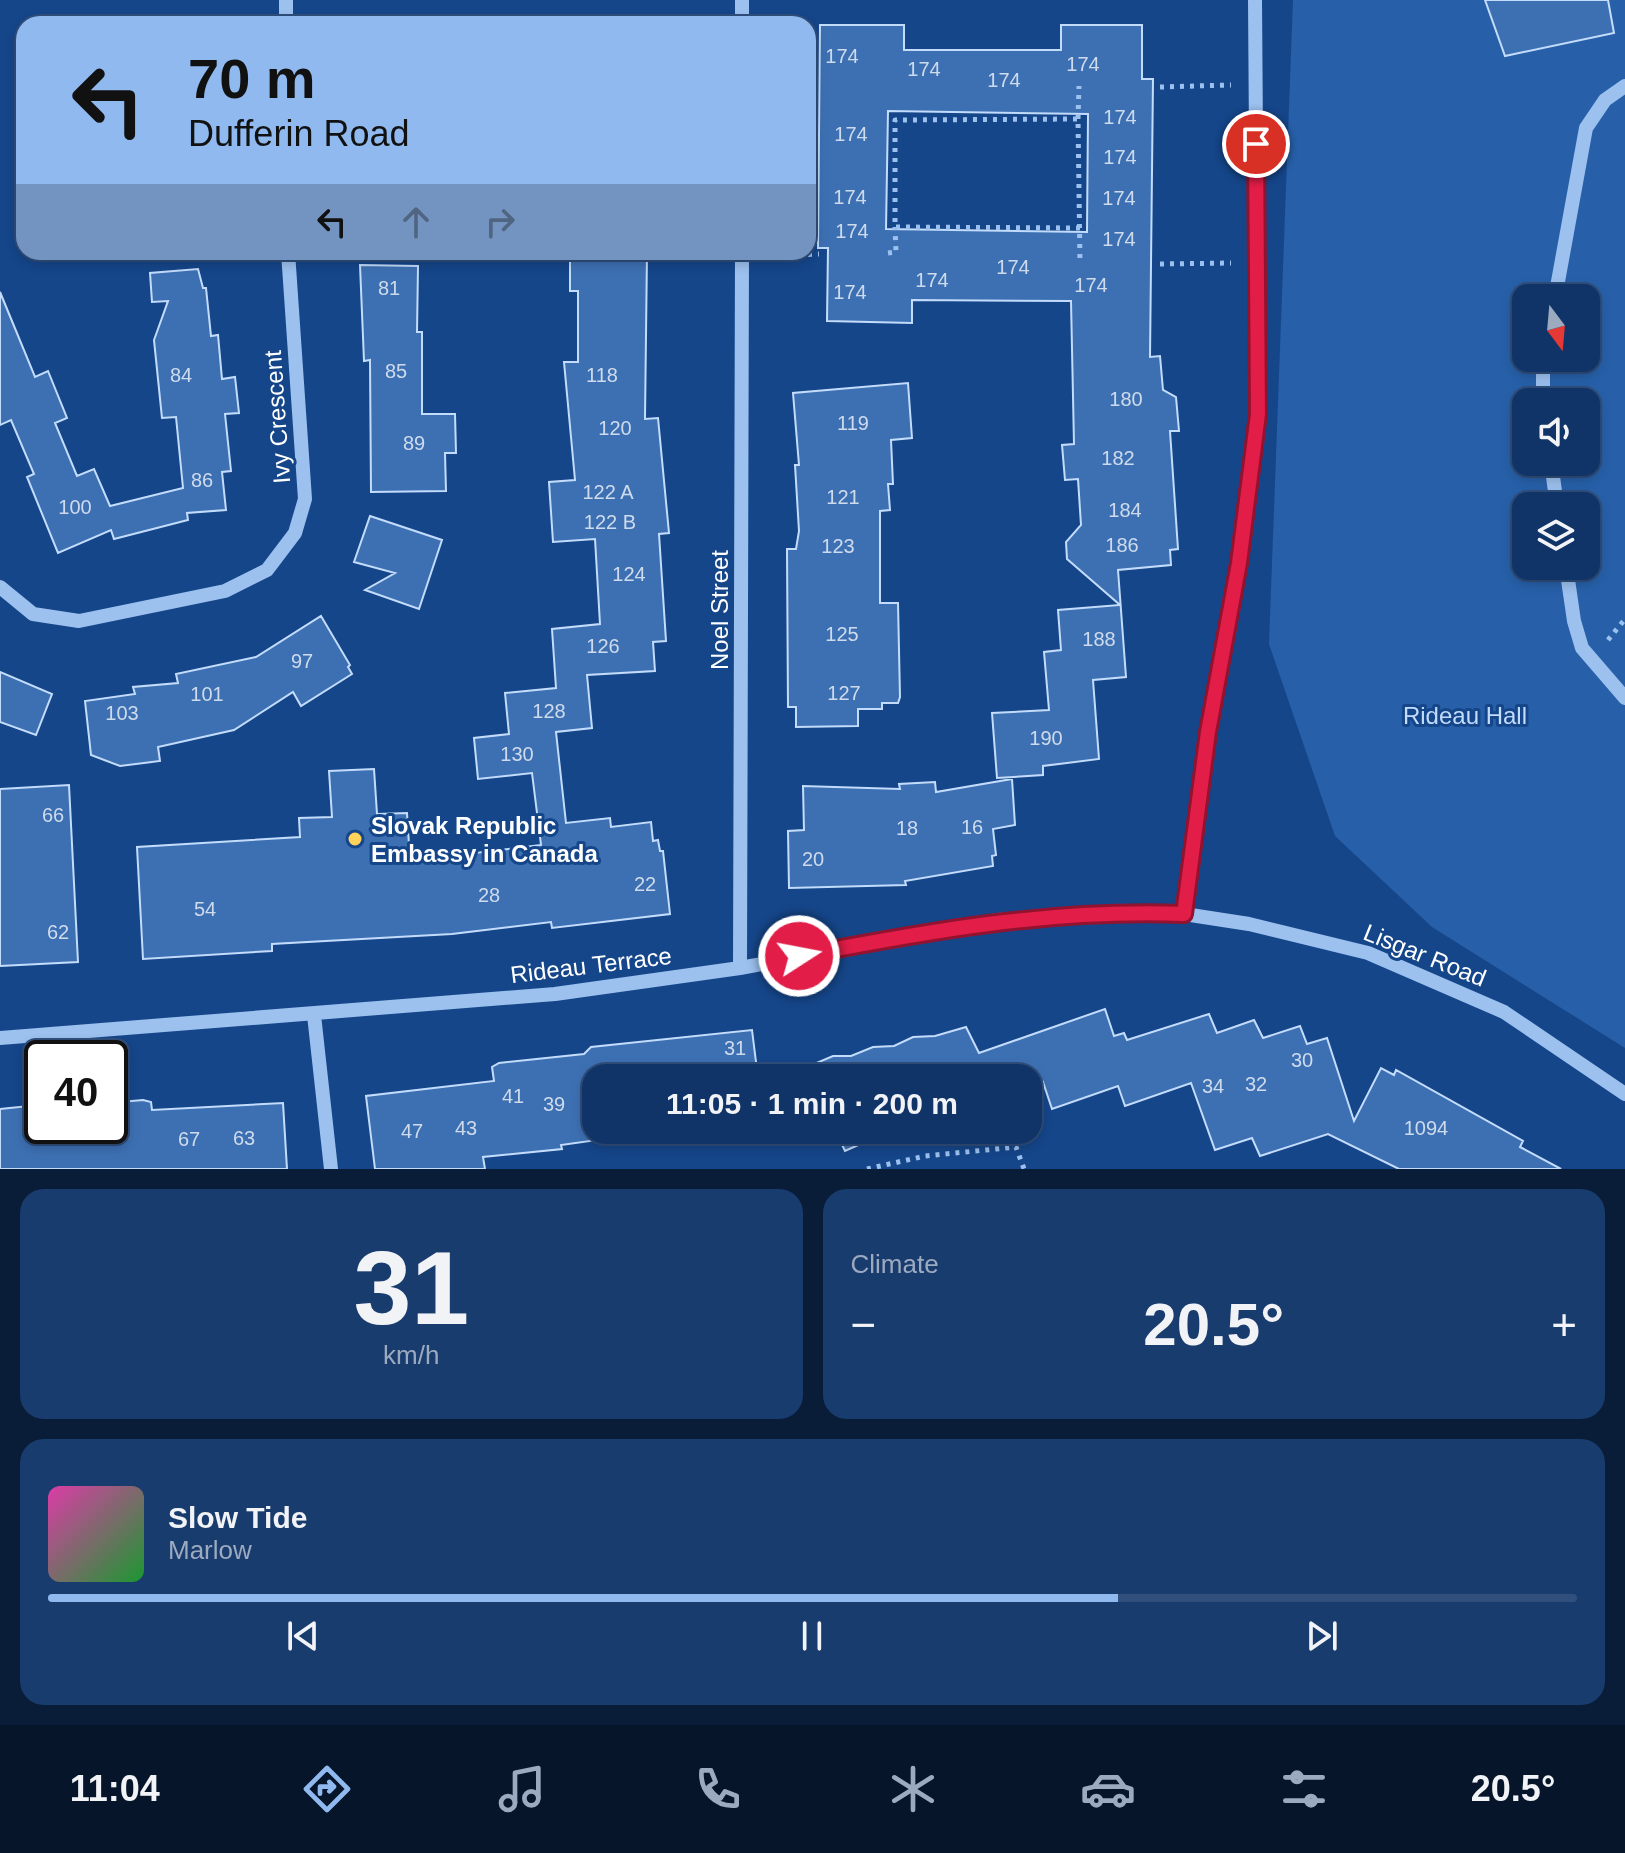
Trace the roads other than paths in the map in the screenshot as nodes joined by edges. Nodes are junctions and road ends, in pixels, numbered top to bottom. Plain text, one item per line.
1 (1255, 0) edge
2 (1625, 86) edge
3 (289, 260) edge
4 (742, 260) edge
5 (1558, 284) edge
6 (1568, 580) edge
7 (0, 587) edge
8 (1625, 698) edge
9 (1184, 914) junction
10 (740, 968) junction
11 (314, 1015) junction
12 (0, 1038) edge
13 (1625, 1094) edge
14 (331, 1169) edge

1 - 9 street
2 - 5 street
3 - 7 street, Ivy Crescent
4 - 10 street, Noel Street
6 - 8 street
9 - 10 street, Rideau Terrace
9 - 13 street, Lisgar Road
10 - 11 street, Rideau Terrace
11 - 12 street, Rideau Terrace
11 - 14 street

